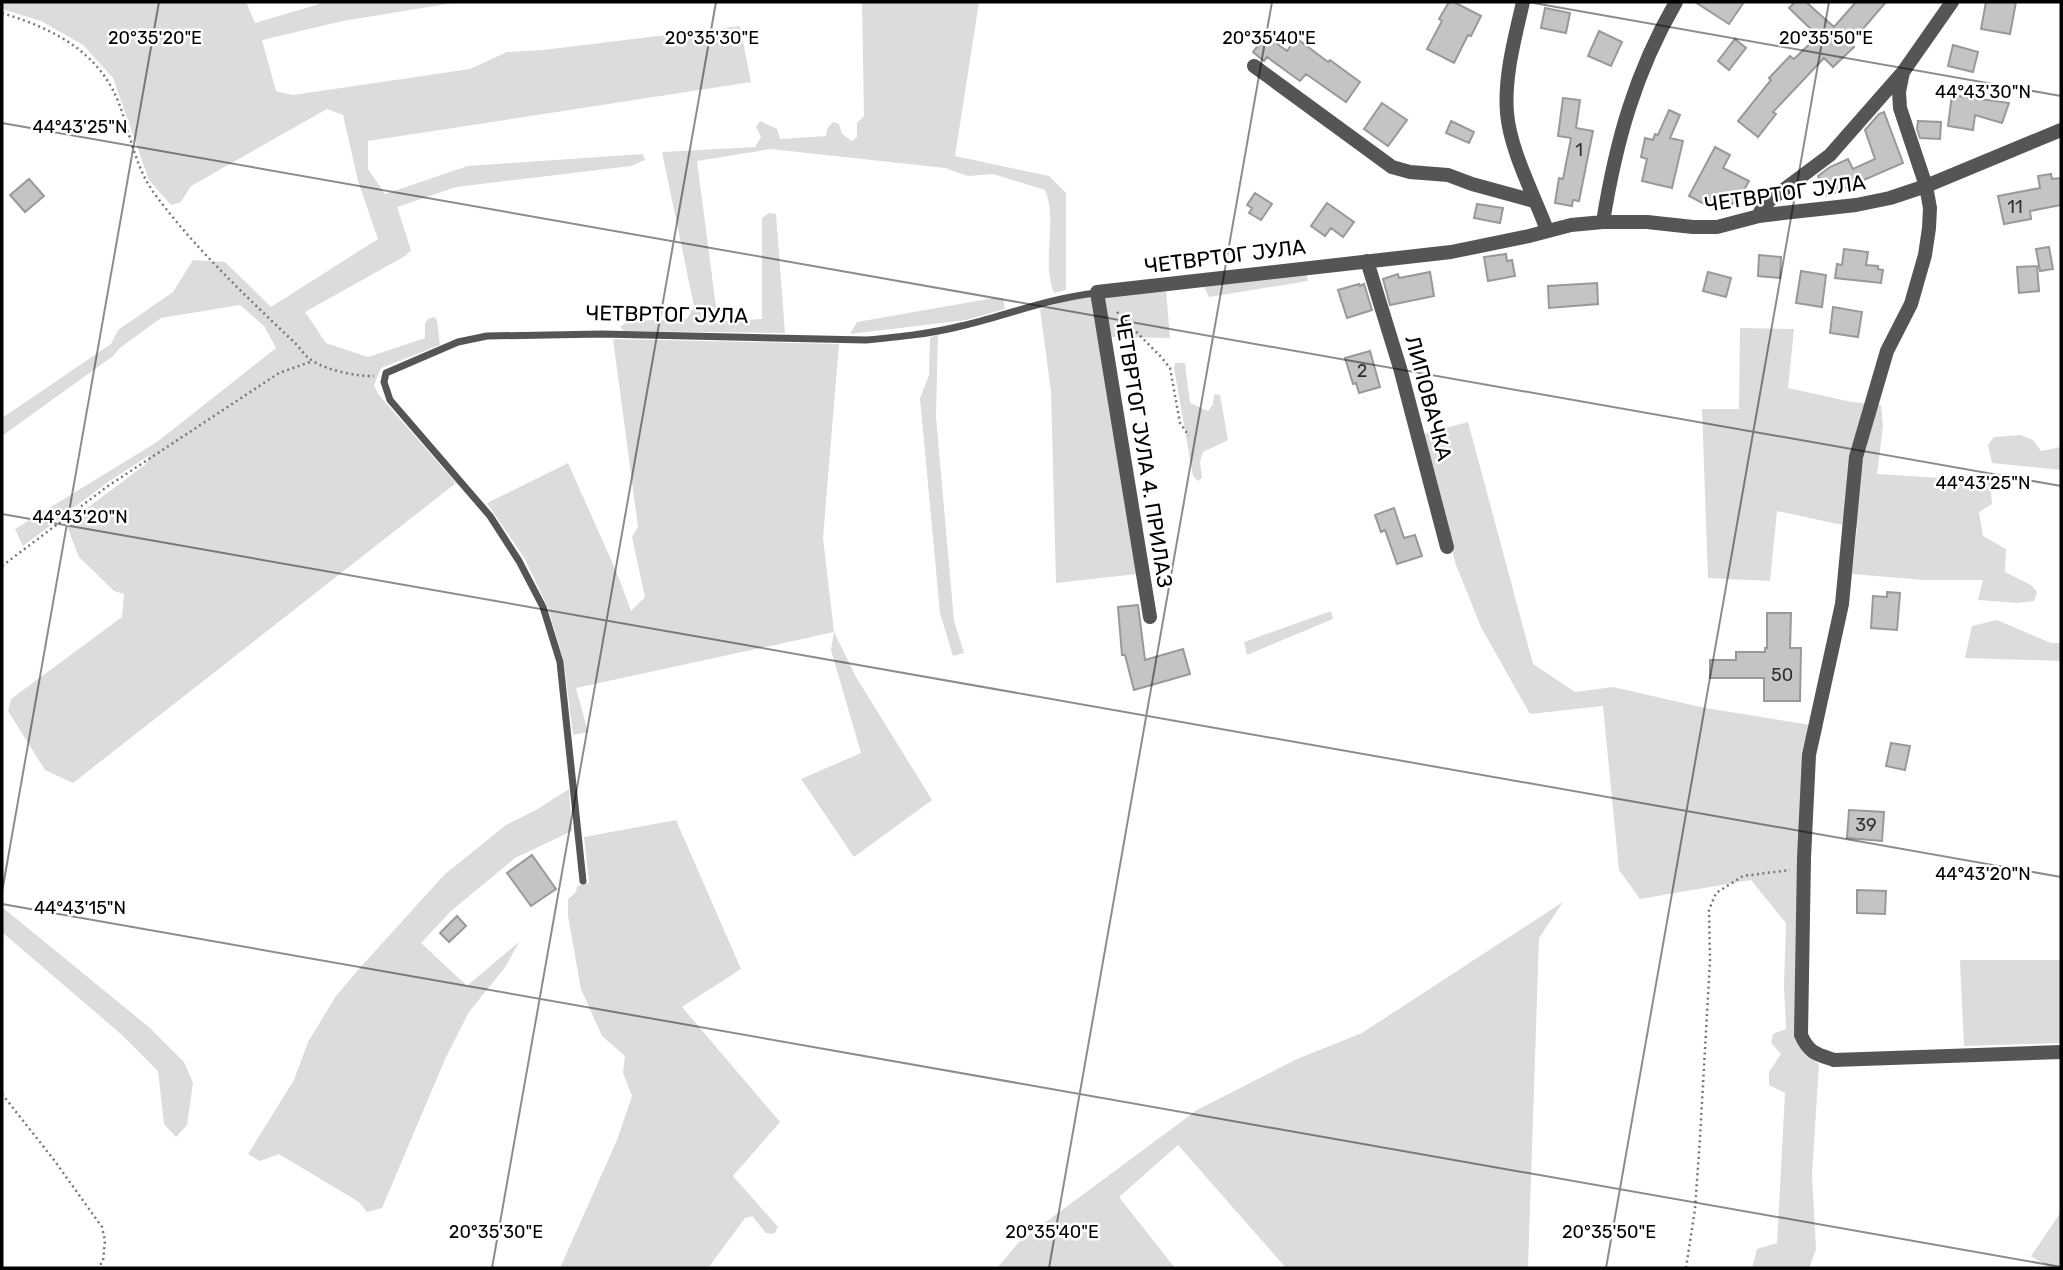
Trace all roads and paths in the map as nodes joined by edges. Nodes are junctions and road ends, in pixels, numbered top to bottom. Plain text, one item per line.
1 (1523, 2) edge
2 (1676, 2) edge
3 (1952, 2) edge
4 (2, 13) edge
5 (1254, 66) dead end
6 (1903, 72) junction
7 (2061, 130) edge
8 (1926, 186) junction
9 (1534, 201) junction
10 (1759, 216) junction
11 (1603, 222) junction
12 (1548, 230) junction
13 (1367, 261) junction
14 (1097, 292) junction
15 (1116, 311) dead end
16 (313, 361) junction
17 (386, 373) junction
18 (1189, 436) dead end
19 (1447, 547) dead end
20 (2, 566) edge
21 (1150, 617) dead end
22 (1804, 868) junction
23 (583, 881) dead end
24 (2061, 1052) edge
25 (2, 1094) edge
26 (98, 1268) edge
27 (1686, 1268) edge

1 - 9 street
2 - 11 street
3 - 6 street
4 - 16 path
5 - 9 street
6 - 8 street
6 - 10 street
7 - 8 street, ЧЕТВРТОГ ЈУЛА
8 - 10 street, ЧЕТВРТОГ ЈУЛА
8 - 22 street
9 - 12 street
10 - 11 street, ЧЕТВРТОГ ЈУЛА
11 - 12 street, ЧЕТВРТОГ ЈУЛА
12 - 13 street, ЧЕТВРТОГ ЈУЛА
13 - 14 street, ЧЕТВРТОГ ЈУЛА
13 - 19 street, ЛИПОВАЧКА
14 - 17 lane, ЧЕТВРТОГ ЈУЛА
14 - 21 street, ЧЕТВРТОГ ЈУЛА 4. ПРИЛАЗ
15 - 18 path
16 - 17 path
16 - 20 path
17 - 23 lane
22 - 24 street
22 - 27 path
25 - 26 path

